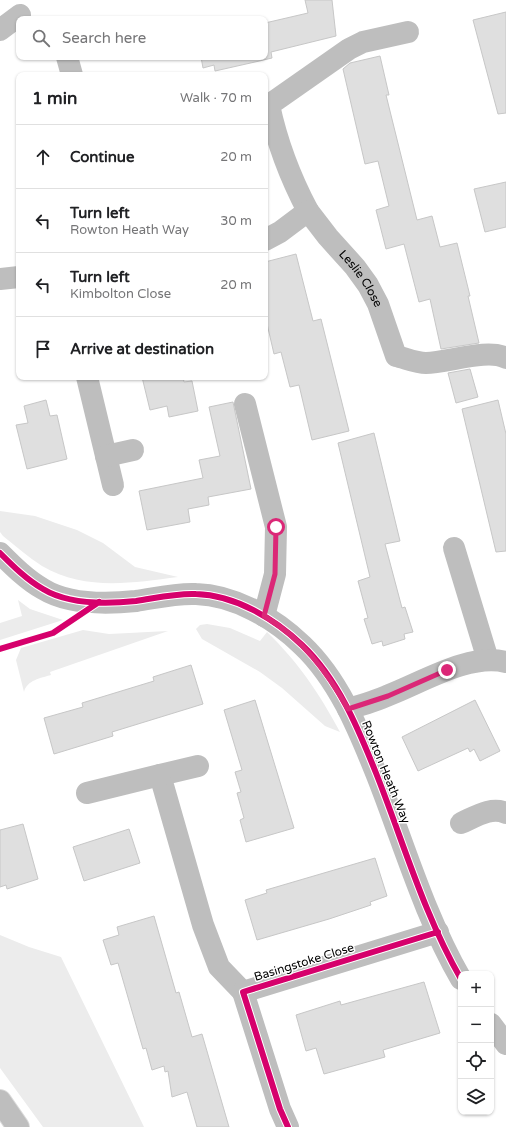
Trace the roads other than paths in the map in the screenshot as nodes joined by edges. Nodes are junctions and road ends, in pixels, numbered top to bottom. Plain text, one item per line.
1 (21, 11) edge
2 (0, 30) edge
3 (408, 32) dead end
4 (68, 60) edge
5 (71, 72) edge
6 (308, 211) junction
7 (268, 238) edge
8 (16, 277) edge
9 (0, 279) edge
10 (506, 358) edge
11 (88, 380) edge
12 (245, 404) dead end
13 (133, 450) dead end
14 (106, 456) junction
15 (113, 485) dead end
16 (454, 548) dead end
17 (0, 552) edge
18 (264, 616) junction
19 (497, 661) edge
20 (348, 709) junction
21 (198, 766) dead end
22 (160, 775) junction
23 (87, 793) dead end
24 (506, 813) edge
25 (461, 823) dead end
26 (438, 932) junction
27 (458, 973) edge
28 (243, 992) junction
29 (494, 1028) edge
30 (506, 1044) edge
31 (0, 1101) edge
32 (18, 1127) edge
33 (288, 1127) edge

1 - 2 street
3 - 6 street, Leslie Close
4 - 5 street
6 - 7 street
6 - 10 street, Leslie Close
8 - 9 street
11 - 14 street
12 - 18 street
13 - 14 street
14 - 15 street
16 - 19 street
17 - 18 street, Rowton Heath Way
18 - 20 street, Rowton Heath Way
19 - 20 street
20 - 26 street, Rowton Heath Way
21 - 22 street
22 - 23 street
22 - 28 street, Basingstoke Close
24 - 25 street
26 - 27 street, Rowton Heath Way
26 - 28 street, Basingstoke Close
28 - 33 street, Basingstoke Close
29 - 30 street
31 - 32 street

